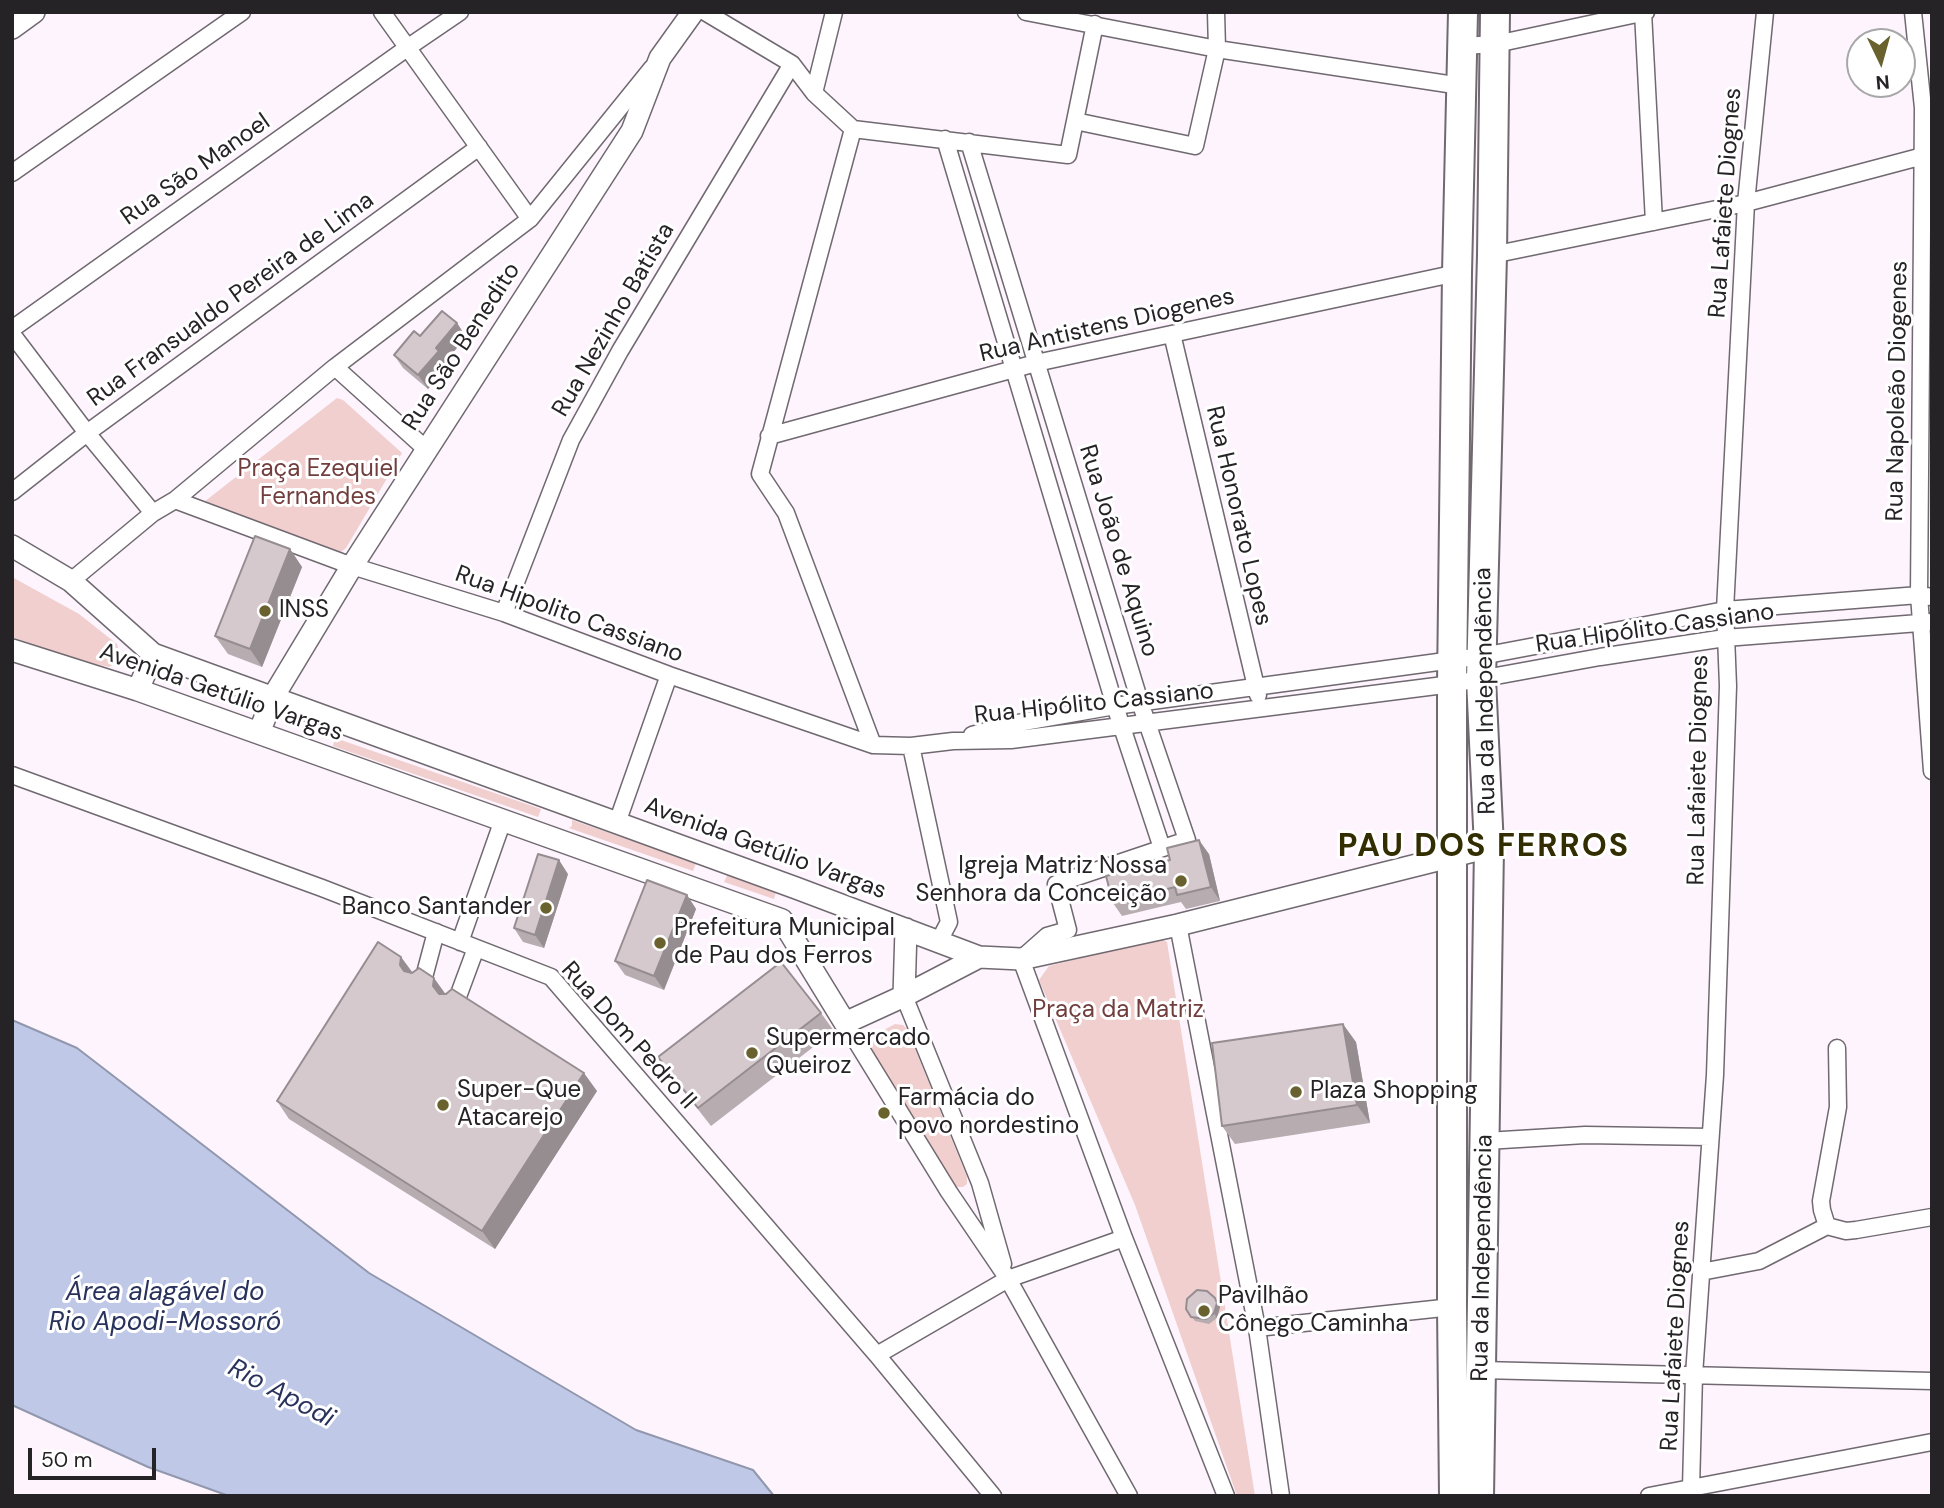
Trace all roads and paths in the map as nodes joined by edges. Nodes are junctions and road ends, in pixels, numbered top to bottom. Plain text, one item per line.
1 (34, 12) edge
2 (242, 12) edge
3 (382, 12) edge
4 (460, 12) edge
5 (693, 12) edge
6 (705, 12) edge
7 (834, 12) edge
8 (1026, 12) edge
9 (1216, 12) edge
10 (1463, 12) edge
11 (1495, 12) edge
12 (1644, 12) edge
13 (1765, 12) edge
14 (1913, 12) edge
15 (1095, 24) junction
16 (12, 28) edge
17 (1496, 44) junction
18 (1463, 46) junction
19 (407, 48) junction
20 (1217, 49) junction
21 (660, 58) junction
22 (792, 64) junction
23 (1461, 86) junction
24 (814, 93) junction
25 (1928, 108) edge
26 (1075, 121) junction
27 (853, 128) junction
28 (945, 139) junction
29 (969, 142) junction
30 (479, 147) junction
31 (1923, 156) junction
32 (12, 173) edge
33 (1746, 203) junction
34 (530, 219) junction
35 (1654, 222) junction
36 (1492, 255) junction
37 (1457, 273) junction
38 (12, 331) edge
39 (1172, 334) junction
40 (1036, 363) junction
41 (335, 367) junction
42 (1014, 369) junction
43 (87, 433) junction
44 (769, 436) junction
45 (427, 450) junction
46 (12, 492) edge
47 (175, 500) junction
48 (153, 513) junction
49 (12, 546) edge
50 (352, 566) junction
51 (71, 581) junction
52 (1925, 596) edge
53 (1725, 610) junction
54 (504, 613) junction
55 (1927, 622) edge
56 (1725, 638) junction
57 (12, 650) edge
58 (153, 654) junction
59 (1481, 667) junction
60 (1452, 672) junction
61 (669, 675) junction
62 (1255, 686) junction
63 (138, 690) junction
64 (273, 697) junction
65 (1140, 702) junction
66 (1115, 706) junction
67 (1261, 707) junction
68 (1147, 723) junction
69 (1123, 726) junction
70 (260, 733) junction
71 (953, 741) junction
72 (873, 745) junction
73 (911, 746) junction
74 (1932, 771) edge
75 (12, 775) edge
76 (503, 820) junction
77 (617, 822) junction
78 (1489, 847) junction
79 (1162, 848) junction
80 (1454, 856) junction
81 (1178, 925) junction
82 (906, 929) junction
83 (436, 932) junction
84 (939, 941) junction
85 (460, 942) junction
86 (476, 948) junction
87 (979, 957) junction
88 (1021, 959) junction
89 (423, 981) edge
90 (904, 996) junction
91 (457, 1002) edge
92 (845, 1023) junction
93 (1837, 1048) dead end
94 (1710, 1137) junction
95 (1486, 1141) junction
96 (1932, 1217) edge
97 (1827, 1226) junction
98 (1124, 1238) junction
99 (1701, 1272) junction
100 (1008, 1279) junction
101 (1452, 1307) junction
102 (1258, 1328) junction
103 (877, 1355) junction
104 (1481, 1370) junction
105 (1694, 1374) junction
106 (1932, 1381) edge
107 (1932, 1442) edge
108 (1691, 1488) junction
109 (993, 1496) edge
110 (1129, 1496) edge
111 (1226, 1496) edge
112 (1280, 1496) edge
113 (1454, 1496) edge
114 (1479, 1496) edge
115 (1648, 1496) edge

1 - 16 main road
2 - 32 street
3 - 19 street
4 - 19 street, Rua São Manoel
5 - 21 main road, Rua São Benedito
6 - 22 street
7 - 24 street
8 - 15 street
9 - 20 street
10 - 18 highway, Rua da Independência
11 - 17 highway, Rua da Independência
12 - 17 street
12 - 35 street
13 - 33 street, Rua Lafaiete Diognes
14 - 25 street, Rua Napoleão Diogenes
15 - 20 street
15 - 26 street
17 - 18 street
17 - 36 highway, Rua da Independência
18 - 23 highway, Rua da Independência
19 - 30 street
19 - 38 street, Rua São Manoel
20 - 23 street
20 - 26 street
21 - 34 street, Rua São Benedito
21 - 45 main road, Rua São Benedito
22 - 24 street
22 - 54 street, Rua Nezinho Batista
23 - 37 highway, Rua da Independência
24 - 27 street
25 - 31 street, Rua Napoleão Diogenes
26 - 29 street
27 - 28 street
27 - 44 street
28 - 29 street
28 - 42 street, Rua João de Aquino
29 - 40 street, Rua João de Aquino
30 - 34 street
30 - 43 street, Rua Fransualdo Pereira de Lima
31 - 33 street
31 - 52 street, Rua Napoleão Diogenes
33 - 35 street
33 - 53 street, Rua Lafaiete Diognes
34 - 41 street, Rua São Benedito
35 - 36 street
36 - 59 highway, Rua da Independência
37 - 39 street, Rua Antistens Diogenes
37 - 60 highway, Rua da Independência
38 - 43 street
39 - 40 street, Rua Antistens Diogenes
39 - 62 street, Rua Honorato Lopes
40 - 42 street, Rua Antistens Diogenes
40 - 65 street, Rua João de Aquino
41 - 45 street
41 - 47 street, Rua São Benedito
42 - 44 street, Rua Antistens Diogenes
42 - 66 street, Rua João de Aquino
43 - 46 street, Rua Fransualdo Pereira de Lima
43 - 48 street
44 - 72 street
45 - 50 main road, Rua São Benedito
47 - 48 street, Rua São Benedito
47 - 50 street, Rua Hipolito Cassiano
48 - 51 street, Rua São Benedito
49 - 51 main road, Avenida Getúlio Vargas
50 - 54 street, Rua Hipolito Cassiano
50 - 64 main road, Rua São Benedito
51 - 58 main road, Avenida Getúlio Vargas
52 - 53 street, Rua Hipólito Cassiano
52 - 55 street, Rua Napoleão Diogenes
53 - 56 street, Rua Lafaiete Diognes
53 - 59 street, Rua Hipólito Cassiano
54 - 61 street, Rua Hipolito Cassiano
55 - 56 street, Rua Hipólito Cassiano
55 - 74 street, Rua Napoleão Diogenes
56 - 59 street, Rua Hipólito Cassiano
56 - 94 street, Rua Lafaiete Diognes
57 - 63 main road, Avenida Getúlio Vargas
58 - 63 main road
58 - 64 main road, Avenida Getúlio Vargas
59 - 60 street, Rua Hipólito Cassiano
59 - 60 street, Rua Hipólito Cassiano
59 - 78 highway, Rua da Independência
60 - 62 street, Rua Hipólito Cassiano
60 - 67 street, Rua Hipólito Cassiano
60 - 80 highway, Rua da Independência
61 - 72 street, Rua Hipolito Cassiano
61 - 77 street
62 - 65 street, Rua Hipólito Cassiano
62 - 67 street, Rua Honorato Lopes
63 - 70 main road, Avenida Getúlio Vargas
64 - 70 main road, Rua São Benedito
64 - 77 main road, Avenida Getúlio Vargas
65 - 66 street, Rua Hipólito Cassiano
65 - 68 street, Rua João de Aquino
66 - 69 street, Rua João de Aquino
66 - 71 street, Rua Hipólito Cassiano
67 - 68 street, Rua Hipólito Cassiano
68 - 69 street, Rua Hipólito Cassiano
68 - 79 street, Rua João de Aquino
69 - 71 street, Rua Hipólito Cassiano
69 - 79 street, Rua João de Aquino
70 - 76 main road, Avenida Getúlio Vargas
71 - 73 street, Rua Hipolito Cassiano
72 - 73 street, Rua Hipolito Cassiano
73 - 84 street
75 - 83 street, Rua Dom Pedro II
76 - 85 street
76 - 92 main road, Avenida Getúlio Vargas
77 - 82 main road, Avenida Getúlio Vargas
78 - 80 main road
78 - 95 highway, Rua da Independência
79 - 88 street
80 - 81 main road
80 - 101 highway, Rua da Independência
81 - 88 main road
81 - 102 street
82 - 84 main road, Avenida Getúlio Vargas
82 - 90 main road
83 - 85 street, Rua Dom Pedro II
83 - 89 street
84 - 87 main road, Avenida Getúlio Vargas
85 - 86 street, Rua Dom Pedro II
86 - 91 street
86 - 103 street, Rua Dom Pedro II
87 - 88 main road
87 - 90 main road
88 - 98 street
90 - 92 main road
90 - 100 street
92 - 100 street
93 - 97 street
94 - 95 street
94 - 99 street, Rua Lafaiete Diognes
95 - 104 highway, Rua da Independência
96 - 97 street
97 - 99 street
98 - 100 street
98 - 111 street
99 - 105 street, Rua Lafaiete Diognes
100 - 103 street
100 - 110 street
101 - 102 street
101 - 113 highway, Rua da Independência
102 - 112 street
103 - 109 street, Rua Dom Pedro II
104 - 105 street
104 - 114 highway, Rua da Independência
105 - 106 street
105 - 108 street, Rua Lafaiete Diognes
107 - 108 street
108 - 115 street

